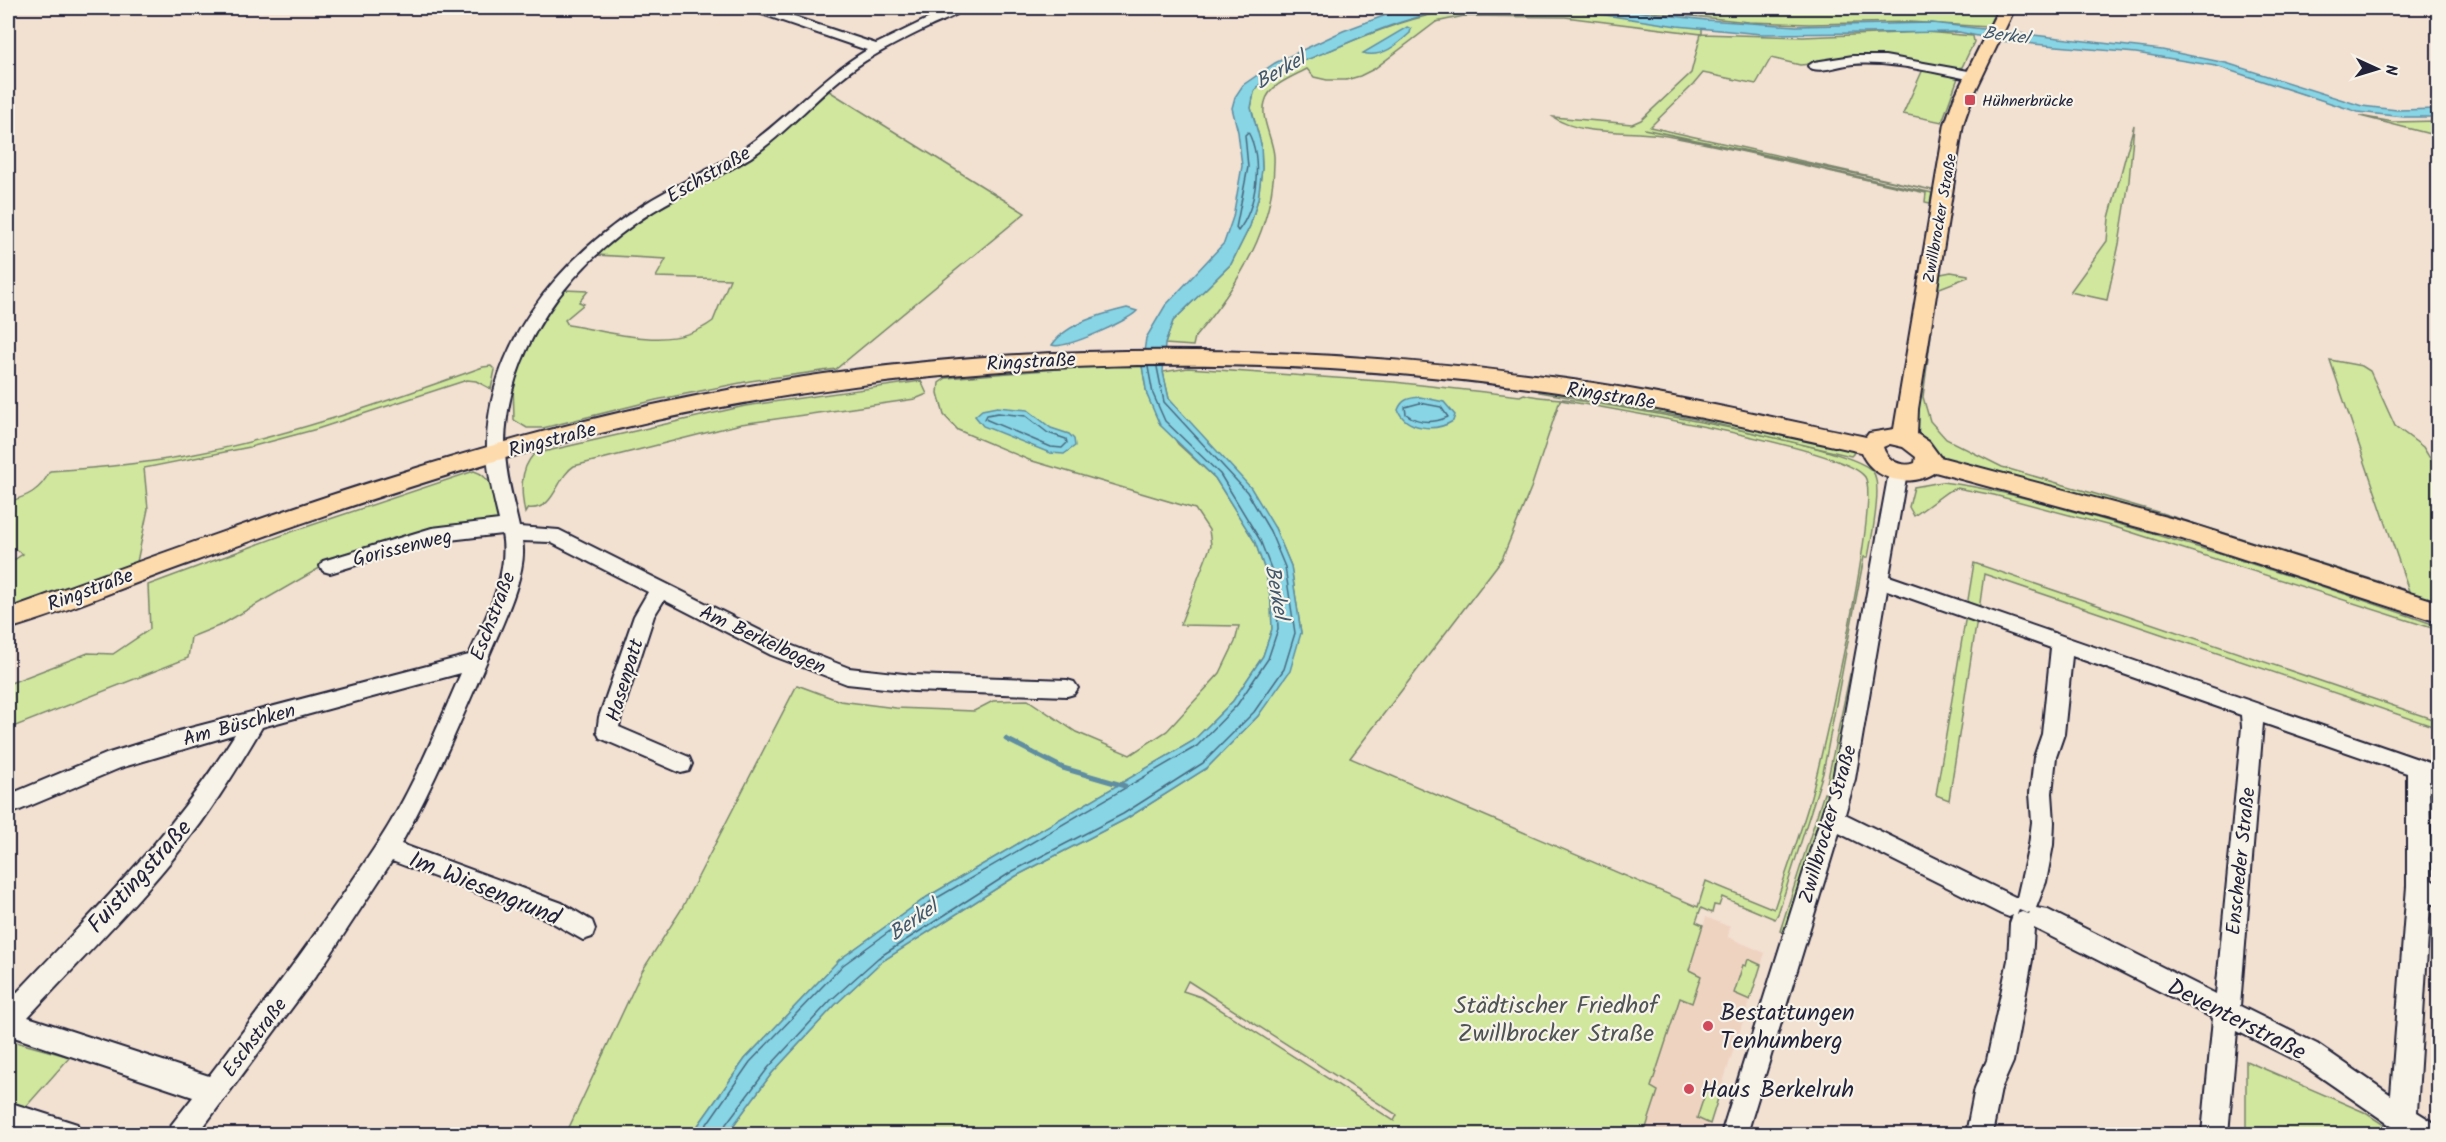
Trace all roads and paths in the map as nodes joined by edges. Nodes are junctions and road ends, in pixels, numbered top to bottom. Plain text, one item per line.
1 (757, 8) edge
2 (960, 8) edge
3 (2007, 8) edge
4 (877, 49) junction
5 (1814, 66) dead end
6 (1974, 76) junction
7 (1905, 438) junction
8 (1871, 446) junction
9 (496, 453) junction
10 (1928, 462) junction
11 (1898, 472) junction
12 (511, 530) junction
13 (330, 566) dead end
14 (1879, 580) junction
15 (661, 590) junction
16 (2439, 612) edge
17 (8, 619) edge
18 (2061, 644) junction
19 (476, 661) junction
20 (1067, 688) dead end
21 (2251, 711) junction
22 (254, 721) junction
23 (681, 764) dead end
24 (2428, 772) edge
25 (8, 805) edge
26 (1832, 818) junction
27 (386, 849) junction
28 (2429, 891) edge
29 (2024, 912) junction
30 (583, 929) dead end
31 (2225, 1011) junction
32 (8, 1021) edge
33 (213, 1092) junction
34 (8, 1115) edge
35 (2403, 1118) junction
36 (67, 1134) edge
37 (182, 1134) edge
38 (1734, 1134) edge
39 (1979, 1134) edge
40 (2215, 1134) edge
41 (2426, 1134) edge

1 - 4 street
2 - 4 street, Eschstraße
3 - 6 main road, Zwillbrocker Straße
4 - 9 street, Eschstraße
5 - 6 street
6 - 7 main road, Zwillbrocker Straße
7 - 8 main road
7 - 10 main road
8 - 9 main road, Ringstraße
8 - 11 main road
9 - 12 street, Eschstraße
9 - 17 main road, Ringstraße
10 - 11 main road
10 - 16 main road
11 - 14 street, Zwillbrocker Straße
12 - 13 street, Gorissenweg
12 - 15 street, Am Berkelbogen
12 - 19 street, Eschstraße
14 - 18 street
14 - 26 street, Zwillbrocker Straße
15 - 20 street, Am Berkelbogen
15 - 23 street, Hasenpatt
18 - 21 street
18 - 29 street
19 - 22 street, Am Büschken
19 - 27 street, Eschstraße
21 - 24 street
21 - 31 street, Enscheder Straße
22 - 25 street, Am Büschken
22 - 32 street, Fuistingstraße
24 - 28 street
26 - 29 street, Deventerstraße
26 - 38 street, Zwillbrocker Straße
27 - 30 street, Im Wiesengrund
27 - 33 street, Eschstraße
28 - 35 street
29 - 31 street, Deventerstraße
29 - 39 street
31 - 35 street, Deventerstraße
31 - 40 street, Enscheder Straße
32 - 33 street
33 - 37 street, Eschstraße
34 - 36 street
35 - 41 street, Deventerstraße

